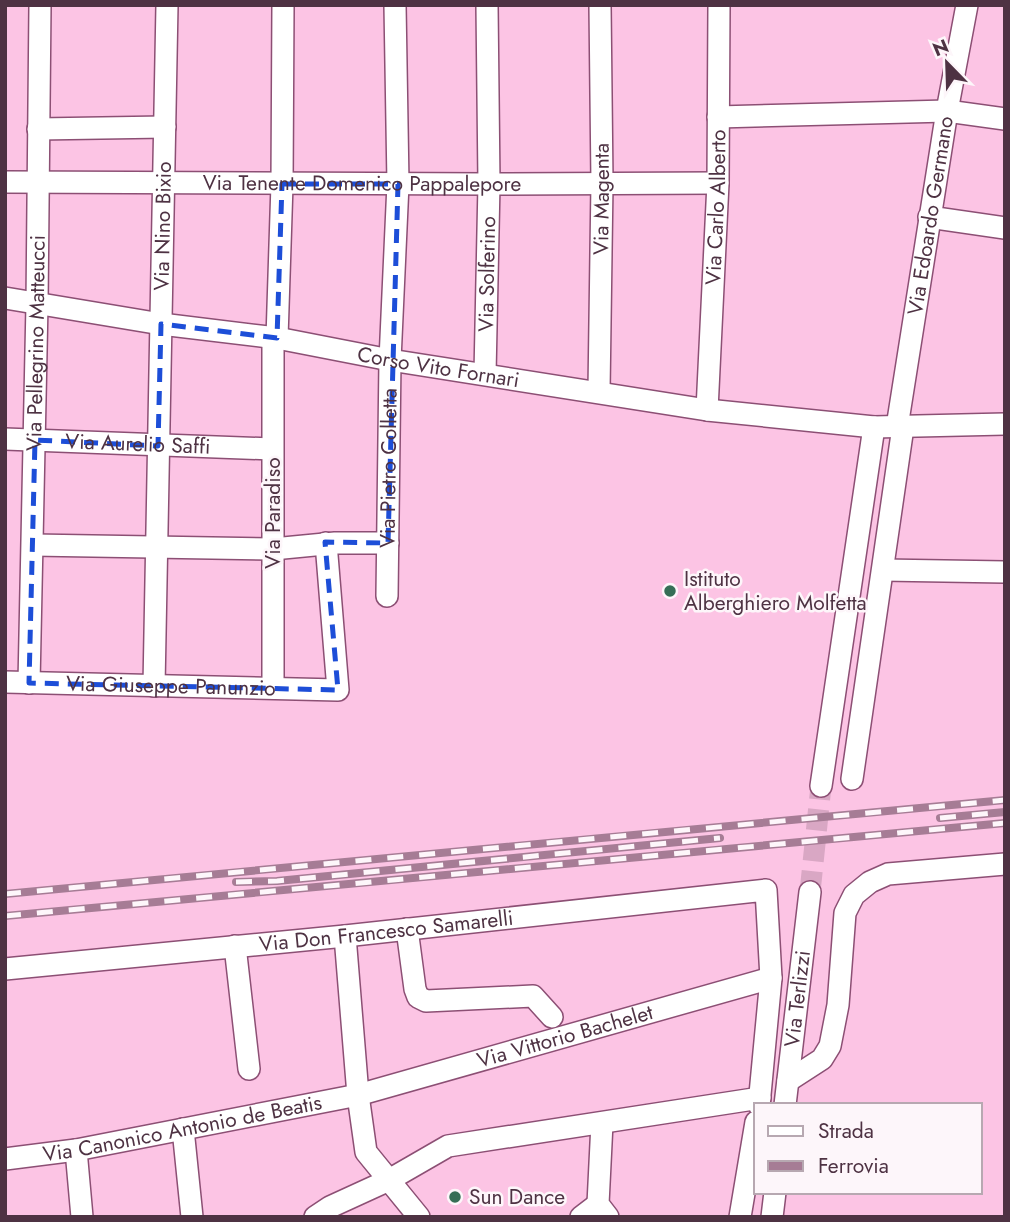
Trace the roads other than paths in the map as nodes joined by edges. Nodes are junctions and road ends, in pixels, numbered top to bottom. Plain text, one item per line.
1 (40, 5) edge
2 (167, 5) edge
3 (283, 5) edge
4 (395, 5) edge
5 (487, 5) edge
6 (600, 5) edge
7 (719, 5) edge
8 (967, 5) edge
9 (947, 111) junction
10 (718, 117) junction
11 (1005, 119) edge
12 (165, 127) junction
13 (38, 128) junction
14 (37, 181) junction
15 (164, 181) junction
16 (5, 182) edge
17 (602, 183) junction
18 (718, 183) junction
19 (282, 184) junction
20 (398, 184) junction
21 (489, 184) junction
22 (929, 217) junction
23 (1005, 228) edge
24 (5, 298) edge
25 (37, 304) junction
26 (162, 324) junction
27 (275, 338) junction
28 (390, 360) junction
29 (485, 374) junction
30 (599, 391) junction
31 (707, 410) junction
32 (1005, 424) edge
33 (874, 427) junction
34 (900, 427) junction
35 (5, 439) edge
36 (35, 440) junction
37 (158, 446) junction
38 (272, 449) junction
39 (326, 543) junction
40 (388, 543) junction
41 (33, 545) junction
42 (156, 547) junction
43 (273, 549) junction
44 (883, 570) junction
45 (1005, 572) edge
46 (387, 596) dead end
47 (5, 682) edge
48 (29, 683) junction
49 (154, 685) junction
50 (273, 688) junction
51 (852, 779) dead end
52 (821, 786) tunnel mouth
53 (1005, 864) edge
54 (810, 892) tunnel mouth
55 (407, 929) junction
56 (345, 936) junction
57 (235, 946) junction
58 (5, 969) edge
59 (771, 978) junction
60 (552, 1017) dead end
61 (249, 1069) dead end
62 (788, 1081) junction
63 (358, 1095) junction
64 (760, 1102) edge
65 (785, 1103) edge
66 (602, 1123) junction
67 (183, 1129) junction
68 (754, 1134) edge
69 (76, 1150) junction
70 (5, 1159) edge
71 (389, 1180) junction
72 (775, 1194) edge
73 (596, 1213) edge
74 (327, 1214) edge
75 (82, 1217) edge
76 (192, 1217) edge
77 (419, 1217) edge
78 (740, 1217) edge
79 (772, 1217) edge

1 - 13 street, Via Pellegrino Matteucci
2 - 12 street, Via Nino Bixio
3 - 19 street, Via Paradiso
4 - 20 street, Via Pietro Colletta
5 - 21 street, Via Solferino
6 - 17 street, Via Magenta
7 - 10 street, Via Carlo Alberto
8 - 9 street, Via Edoardo Germano
9 - 10 street
9 - 11 street
9 - 22 street, Via Edoardo Germano
10 - 18 street, Via Carlo Alberto
12 - 13 street
12 - 15 street, Via Nino Bixio
13 - 14 street, Via Pellegrino Matteucci
14 - 15 street, Via Tenente Domenico Pappalepore
14 - 16 street, Via Tenente Domenico Pappalepore
14 - 25 street, Via Pellegrino Matteucci
15 - 19 street, Via Tenente Domenico Pappalepore
15 - 26 street, Via Nino Bixio
17 - 18 street, Via Tenente Domenico Pappalepore
17 - 21 street, Via Tenente Domenico Pappalepore
17 - 30 street, Via Magenta
18 - 31 street, Via Carlo Alberto
19 - 20 street, Via Tenente Domenico Pappalepore
19 - 27 street, Via Paradiso
20 - 21 street, Via Tenente Domenico Pappalepore
20 - 28 street, Via Pietro Colletta
21 - 29 street, Via Solferino
22 - 23 street
22 - 34 street, Via Edoardo Germano
24 - 25 street, Corso Vito Fornari
25 - 26 street, Corso Vito Fornari
25 - 36 street, Via Pellegrino Matteucci
26 - 27 street, Corso Vito Fornari
26 - 37 street, Via Nino Bixio
27 - 28 street, Corso Vito Fornari
27 - 38 street, Via Paradiso
28 - 29 street, Corso Vito Fornari
28 - 40 street, Via Pietro Colletta
29 - 30 street, Corso Vito Fornari
30 - 31 street, Corso Vito Fornari
31 - 33 street, Corso Vito Fornari
32 - 34 street, Corso Vito Fornari
33 - 34 street, Corso Vito Fornari
33 - 52 street
34 - 44 street, Via Edoardo Germano
35 - 36 street, Via Aurelio Saffi
36 - 37 street, Via Aurelio Saffi
36 - 41 street, Via Pellegrino Matteucci
37 - 38 street, Via Aurelio Saffi
37 - 42 street, Via Nino Bixio
38 - 43 street, Via Paradiso
39 - 40 street
39 - 43 street
39 - 50 street, Via Giuseppe Panunzio
40 - 46 street, Via Pietro Colletta
41 - 42 street
41 - 48 street, Via Pellegrino Matteucci
42 - 43 street
42 - 49 street, Via Nino Bixio
43 - 50 street, Via Paradiso
44 - 45 street
44 - 51 street, Via Edoardo Germano
47 - 48 street, Via Giuseppe Panunzio
48 - 49 street, Via Giuseppe Panunzio
49 - 50 street, Via Giuseppe Panunzio
53 - 62 street
54 - 62 street, Via Terlizzi
55 - 56 street, Via Don Francesco Samarelli
55 - 59 street, Via Don Francesco Samarelli
55 - 60 street
56 - 57 street, Via Don Francesco Samarelli
56 - 63 street
57 - 58 street, Via Don Francesco Samarelli
57 - 61 street
59 - 63 street, Via Vittorio Bachelet
59 - 64 street
62 - 65 street, Via Terlizzi
63 - 67 street, Via Canonico Antonio de Beatis
63 - 71 street
64 - 66 street
66 - 71 street
66 - 73 street
67 - 69 street, Via Canonico Antonio de Beatis
67 - 76 street
68 - 78 street
69 - 70 street, Via Canonico Antonio de Beatis
69 - 75 street
71 - 74 street
71 - 77 street
72 - 79 street

